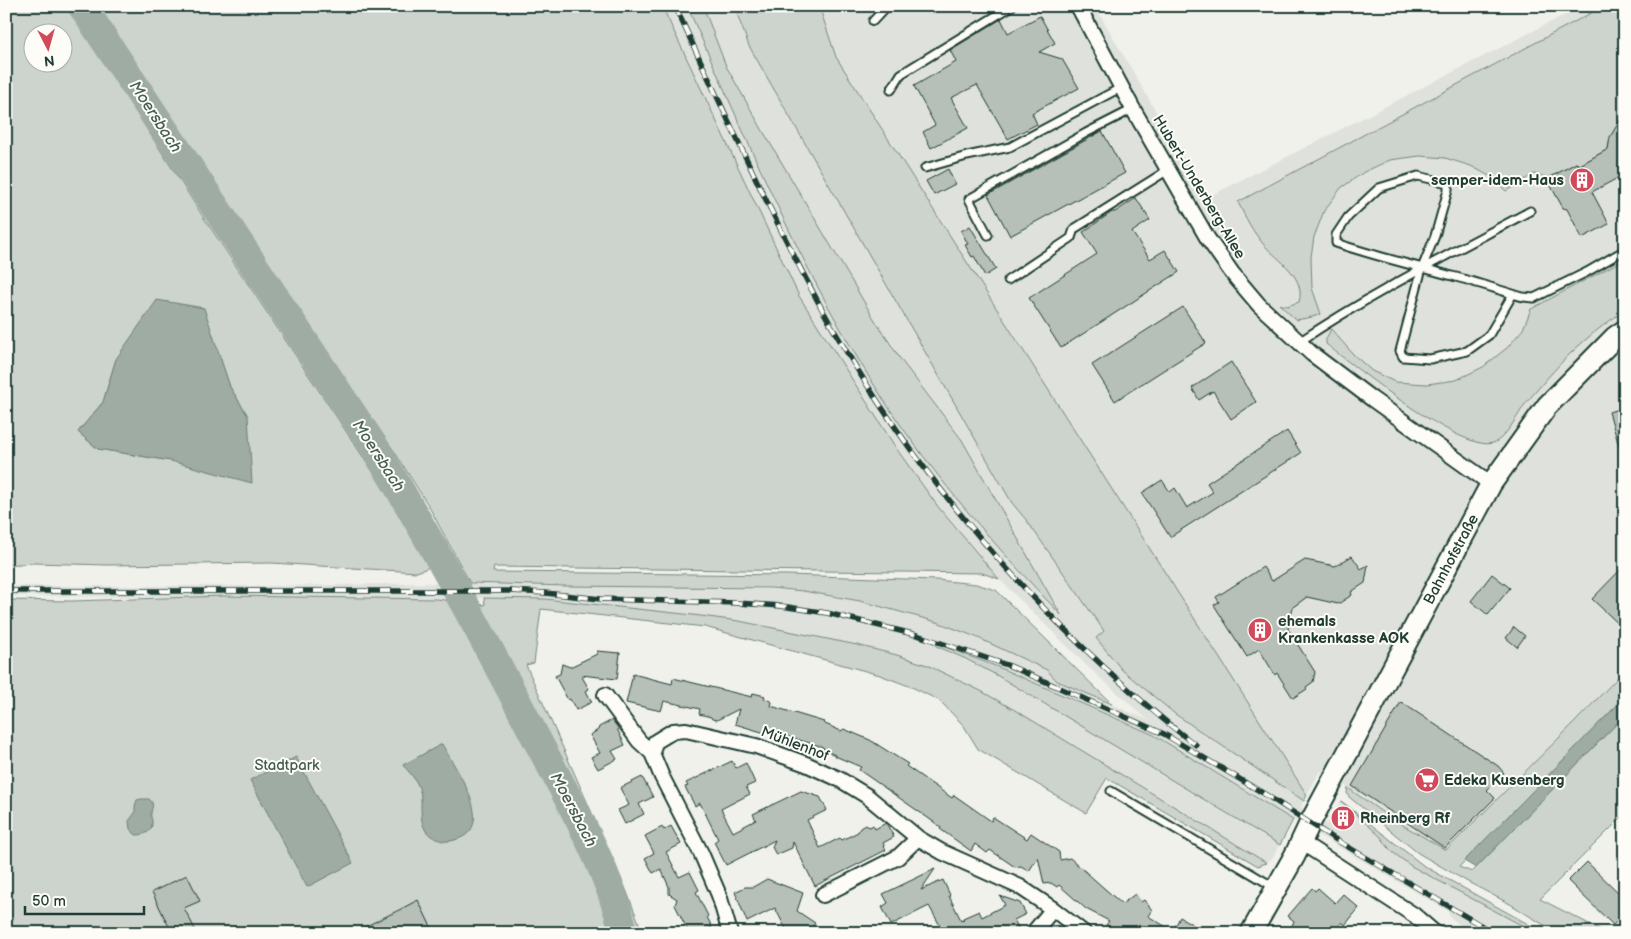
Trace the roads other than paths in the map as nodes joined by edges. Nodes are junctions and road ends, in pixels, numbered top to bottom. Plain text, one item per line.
1 (887, 6) edge
2 (1012, 6) edge
3 (1078, 6) edge
4 (873, 21) dead end
5 (1122, 87) junction
6 (891, 90) dead end
7 (1133, 109) junction
8 (925, 168) dead end
9 (1168, 170) junction
10 (1530, 211) dead end
11 (988, 236) dead end
12 (1625, 250) edge
13 (1422, 268) junction
14 (1008, 280) dead end
15 (1513, 294) junction
16 (1625, 330) edge
17 (1299, 342) junction
18 (1491, 484) junction
19 (606, 695) dead end
20 (652, 753) junction
21 (1111, 791) dead end
22 (918, 838) junction
23 (1301, 842) junction
24 (1276, 888) junction
25 (823, 895) dead end
26 (1053, 909) junction
27 (730, 933) edge
28 (1033, 933) edge
29 (1084, 933) edge
30 (1251, 933) edge
31 (1434, 933) edge

1 - 4 lane
2 - 6 lane
3 - 5 street, Hubert-Underberg-Allee
5 - 7 street, Hubert-Underberg-Allee
5 - 8 lane
7 - 9 street, Hubert-Underberg-Allee
7 - 11 lane
9 - 14 lane
9 - 17 street, Hubert-Underberg-Allee
10 - 13 lane
12 - 15 lane
13 - 13 lane
13 - 15 lane
13 - 15 lane
13 - 17 lane
16 - 18 street, Bahnhofstraße
17 - 18 street, Hubert-Underberg-Allee
18 - 23 street, Bahnhofstraße
19 - 20 street
20 - 22 street, Mühlenhof
20 - 27 street
21 - 24 lane
22 - 25 street
22 - 26 street, Mühlenhof
23 - 24 street, Bahnhofstraße
23 - 31 street
24 - 30 street, Bahnhofstraße
26 - 28 street
26 - 29 street, Mühlenhof

